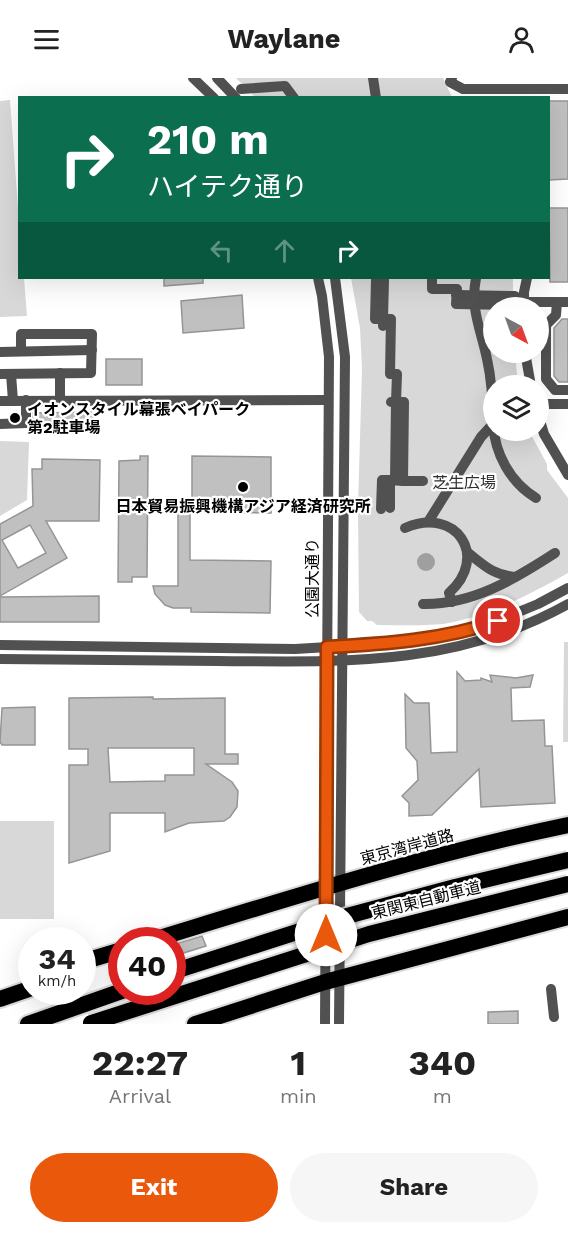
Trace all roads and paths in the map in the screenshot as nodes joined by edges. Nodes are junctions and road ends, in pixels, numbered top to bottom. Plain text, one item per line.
1 (193, 78) edge
2 (217, 78) edge
3 (373, 78) edge
4 (456, 86) edge
5 (282, 89) edge
6 (568, 89) edge
7 (241, 94) edge
8 (212, 96) edge
9 (292, 96) edge
10 (376, 96) edge
11 (318, 279) edge
12 (335, 279) edge
13 (432, 279) edge
14 (476, 279) edge
15 (520, 279) edge
16 (527, 279) edge
17 (380, 280) dead end
18 (520, 297) edge
19 (521, 297) edge
20 (474, 300) junction
21 (483, 300) edge
22 (563, 302) edge
23 (549, 322) edge
24 (92, 350) junction
25 (21, 351) junction
26 (0, 352) edge
27 (546, 363) edge
28 (60, 373) junction
29 (6, 374) edge
30 (490, 375) edge
31 (568, 390) edge
32 (0, 400) edge
33 (13, 400) junction
34 (26, 400) junction
35 (60, 400) junction
36 (328, 400) junction
37 (549, 404) edge
38 (568, 404) edge
39 (0, 424) edge
40 (483, 435) edge
41 (496, 441) edge
42 (548, 441) edge
43 (568, 475) edge
44 (396, 480) junction
45 (423, 481) dead end
46 (537, 498) dead end
47 (385, 509) dead end
48 (428, 522) junction
49 (405, 528) dead end
50 (467, 552) junction
51 (555, 553) dead end
52 (515, 577) junction
53 (568, 588) edge
54 (452, 602) junction
55 (423, 604) dead end
56 (568, 604) edge
57 (0, 645) edge
58 (343, 646) junction
59 (327, 647) junction
60 (0, 659) edge
61 (343, 660) junction
62 (327, 661) junction
63 (568, 825) edge
64 (568, 860) edge
65 (568, 884) edge
66 (333, 885) junction
67 (568, 918) edge
68 (186, 930) edge
69 (108, 955) edge
70 (101, 957) junction
71 (96, 959) edge
72 (96, 960) edge
73 (186, 968) edge
74 (332, 980) junction
75 (18, 983) edge
76 (0, 989) edge
77 (551, 989) dead end
78 (18, 993) edge
79 (108, 996) edge
80 (0, 999) edge
81 (554, 1017) dead end
82 (28, 1024) edge
83 (90, 1024) edge
84 (195, 1024) edge
85 (325, 1024) edge
86 (339, 1024) edge

1 - 8 street
2 - 7 street
3 - 10 street
4 - 6 street
5 - 7 street
5 - 9 street
11 - 36 street, 公園大通り
12 - 58 street, 公園大通り
13 - 20 street
14 - 20 street
15 - 18 street
16 - 19 street
17 - 44 street
20 - 21 street
20 - 30 street
22 - 23 street
24 - 25 street
24 - 25 street
24 - 28 street
25 - 26 street
27 - 31 street
28 - 29 street
28 - 35 street
29 - 33 street
32 - 33 street
33 - 34 street
34 - 35 street
34 - 39 street
35 - 36 street
36 - 59 street, 公園大通り
37 - 38 street
40 - 48 street
41 - 46 street
42 - 43 street
44 - 45 street
44 - 47 street
48 - 49 street
48 - 50 street
50 - 52 street
50 - 54 street
51 - 52 street
52 - 54 street
53 - 58 street
54 - 55 street
56 - 61 street
57 - 59 street
58 - 59 street
58 - 61 street, 公園大通り
59 - 62 street, 公園大通り
60 - 62 street
61 - 62 street
61 - 66 street, 公園大通り
62 - 66 street, 公園大通り
63 - 66 highway, 東京湾岸道路
64 - 73 highway, 東関東自動車道, bridge
65 - 83 highway, 東関東自動車道, bridge
66 - 68 highway, 東京湾岸道路
66 - 74 street, 公園大通り
67 - 74 highway
69 - 70 highway
70 - 71 highway
70 - 72 highway
74 - 84 highway
74 - 85 street, 公園大通り
74 - 86 street, 公園大通り
75 - 76 highway
77 - 81 street
78 - 80 highway
79 - 82 highway

